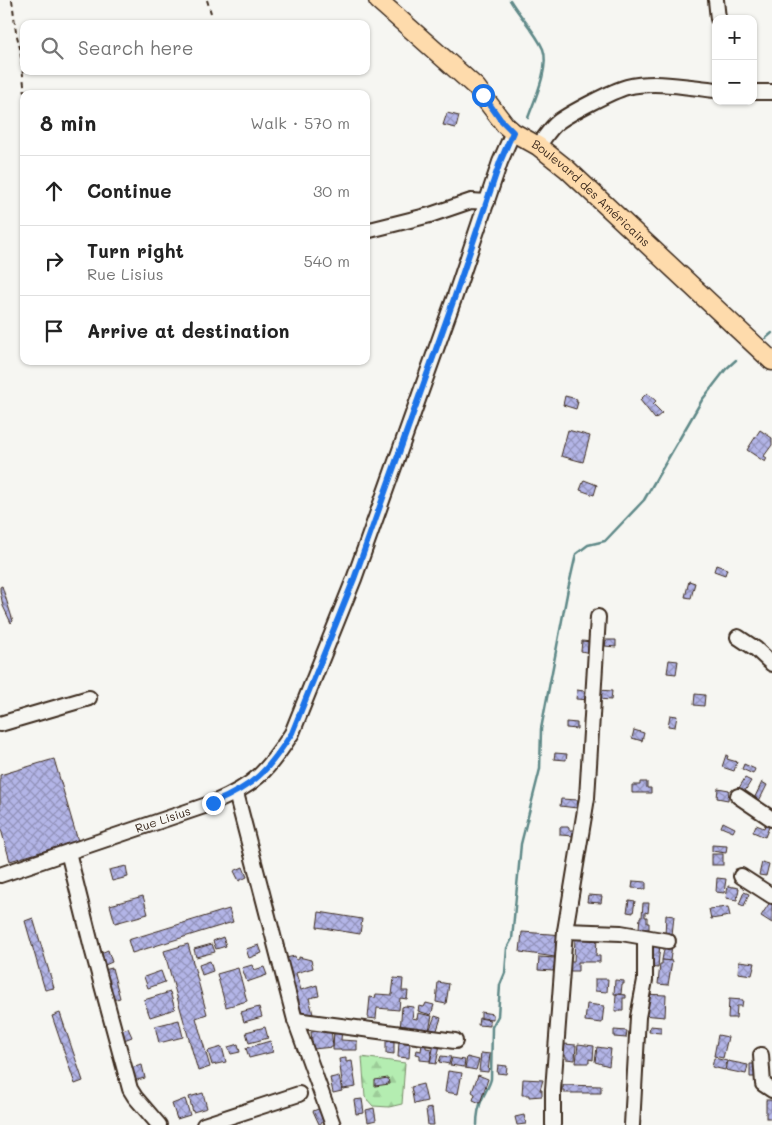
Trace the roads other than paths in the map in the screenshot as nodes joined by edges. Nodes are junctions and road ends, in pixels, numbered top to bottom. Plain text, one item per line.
1 (378, 0) edge
2 (716, 0) edge
3 (718, 15) edge
4 (712, 89) edge
5 (757, 92) edge
6 (772, 92) edge
7 (513, 132) junction
8 (538, 146) junction
9 (487, 202) junction
10 (370, 230) edge
11 (772, 361) edge
12 (598, 617) dead end
13 (738, 637) dead end
14 (772, 664) edge
15 (90, 698) dead end
16 (0, 724) edge
17 (738, 796) dead end
18 (240, 805) junction
19 (772, 819) edge
20 (68, 852) junction
21 (0, 875) edge
22 (741, 876) dead end
23 (772, 896) edge
24 (565, 931) junction
25 (644, 938) junction
26 (668, 941) dead end
27 (294, 1020) junction
28 (456, 1041) dead end
29 (761, 1055) dead end
30 (772, 1090) edge
31 (298, 1094) dead end
32 (158, 1125) edge
33 (204, 1125) edge
34 (332, 1125) edge
35 (553, 1125) edge
36 (632, 1125) edge

1 - 7 main road, Boulevard des Américains
2 - 3 street
4 - 8 street
5 - 6 street
7 - 8 main road, Boulevard des Américains
7 - 9 street, Rue Lisius
8 - 11 main road, Boulevard des Américains
9 - 10 street
9 - 18 street, Rue Lisius
12 - 24 street
13 - 14 street
15 - 16 street
17 - 19 street
18 - 20 street, Rue Lisius
18 - 27 street
20 - 21 street, Rue Lisius
20 - 32 street
22 - 23 street
24 - 25 street
24 - 35 street
25 - 26 street
25 - 36 street
27 - 28 street
27 - 34 street
29 - 30 street
31 - 33 street

